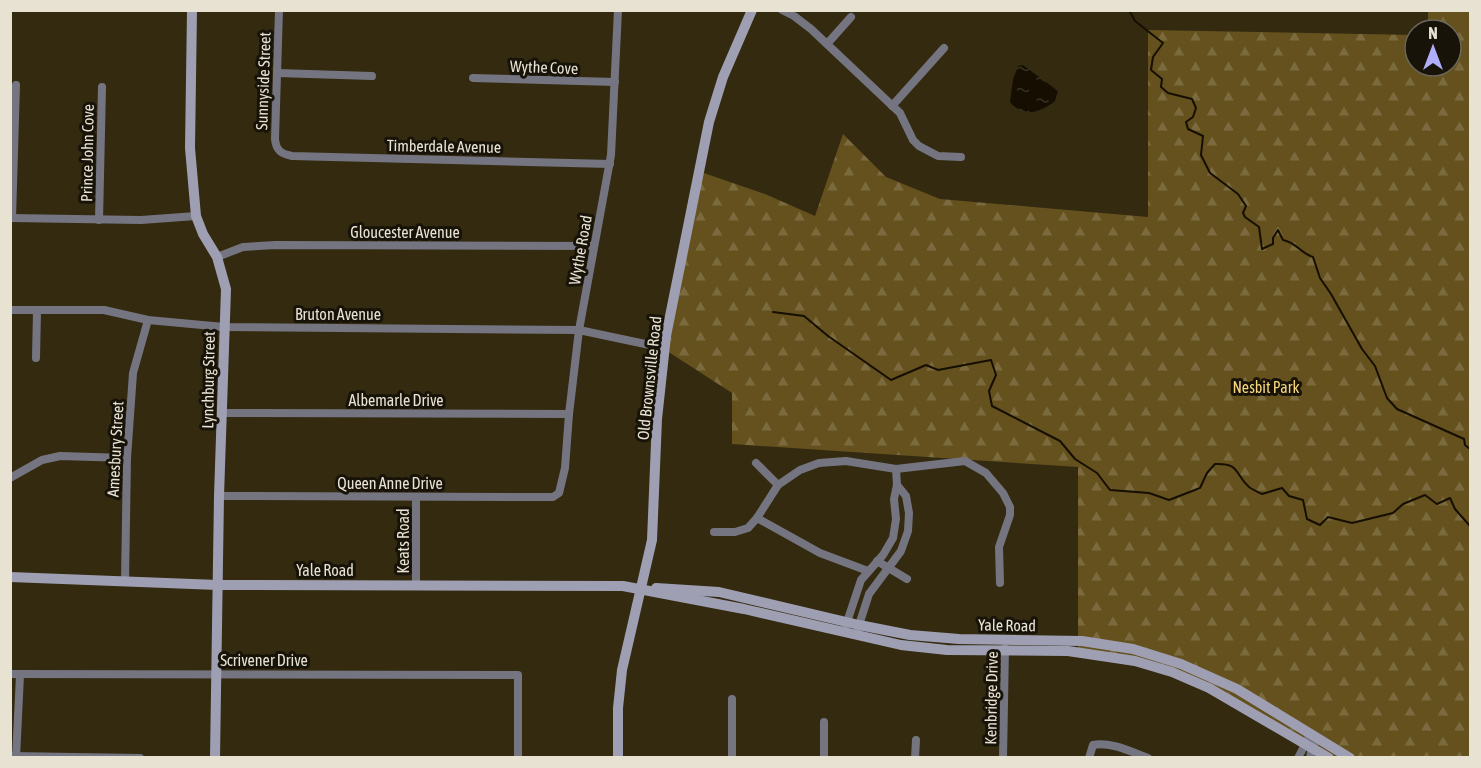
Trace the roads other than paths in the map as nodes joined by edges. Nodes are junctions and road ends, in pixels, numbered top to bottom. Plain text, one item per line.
1 (192, 10) edge
2 (279, 10) edge
3 (618, 10) edge
4 (752, 10) edge
5 (782, 10) edge
6 (851, 17) dead end
7 (827, 44) junction
8 (944, 48) dead end
9 (277, 73) junction
10 (372, 76) dead end
11 (473, 78) dead end
12 (615, 82) junction
13 (16, 85) dead end
14 (102, 87) dead end
15 (892, 106) junction
16 (279, 151) joint
17 (961, 157) dead end
18 (610, 164) junction
19 (196, 216) junction
20 (11, 218) edge
21 (99, 220) junction
22 (594, 246) junction
23 (217, 257) junction
24 (10, 310) edge
25 (37, 311) junction
26 (148, 320) junction
27 (224, 327) junction
28 (579, 330) junction
29 (664, 348) junction
30 (36, 358) dead end
31 (223, 413) junction
32 (569, 414) junction
33 (127, 458) junction
34 (756, 463) dead end
35 (896, 469) junction
36 (10, 478) edge
37 (778, 484) junction
38 (897, 485) junction
39 (559, 493) joint
40 (219, 496) junction
41 (416, 497) junction
42 (757, 518) junction
43 (714, 532) dead end
44 (878, 561) junction
45 (888, 567) junction
46 (868, 571) junction
47 (10, 577) edge
48 (907, 579) dead end
49 (125, 582) junction
50 (1000, 583) dead end
51 (218, 585) junction
52 (416, 585) junction
53 (640, 589) junction
54 (845, 627) junction
55 (857, 631) junction
56 (1005, 645) junction
57 (10, 674) edge
58 (216, 674) junction
59 (20, 675) junction
60 (732, 699) dead end
61 (824, 722) dead end
62 (916, 740) dead end
63 (1311, 744) edge
64 (14, 756) edge
65 (140, 758) edge
66 (215, 758) edge
67 (518, 758) edge
68 (618, 758) edge
69 (732, 758) edge
70 (824, 758) edge
71 (915, 758) edge
72 (1003, 758) edge
73 (1089, 758) edge
74 (1148, 758) edge
75 (1298, 758) edge
76 (1329, 758) edge
77 (1350, 758) edge

1 - 19 main road, Lynchburg Street
2 - 9 street, Sunnyside Street
3 - 12 street, Wythe Road
4 - 29 main road, Old Brownsville Road
5 - 7 street
6 - 7 street
7 - 15 street
8 - 15 street
9 - 10 street
9 - 16 street, Sunnyside Street
11 - 12 street, Wythe Cove
12 - 18 street, Wythe Road
13 - 20 street
14 - 21 street, Prince John Cove
15 - 17 street
16 - 18 street, Timberdale Avenue
18 - 22 street, Wythe Road
19 - 21 street
19 - 23 main road, Lynchburg Street
20 - 21 street
22 - 23 street, Gloucester Avenue
22 - 28 street, Wythe Road
23 - 27 main road, Lynchburg Street
24 - 25 street, Bruton Avenue
25 - 26 street, Bruton Avenue
25 - 30 street
26 - 27 street, Bruton Avenue
26 - 33 street, Amesbury Street
27 - 28 street, Bruton Avenue
27 - 31 main road, Lynchburg Street
28 - 29 street, Bruton Avenue
28 - 32 street, Wythe Road
29 - 53 main road, Old Brownsville Road
31 - 32 street, Albemarle Drive
31 - 40 main road, Lynchburg Street
32 - 39 street, Wythe Road
33 - 36 street
33 - 49 street, Amesbury Street
34 - 37 street
35 - 37 street
35 - 38 street
35 - 50 street
37 - 42 street
38 - 44 street
38 - 45 street
39 - 41 street, Queen Anne Drive
40 - 41 street, Queen Anne Drive
40 - 51 main road, Lynchburg Street
41 - 52 street, Keats Road
42 - 43 street
42 - 46 street
44 - 45 street
44 - 46 street
45 - 48 street
45 - 55 street
46 - 54 street
47 - 49 main road, Yale Road
49 - 51 main road, Yale Road
51 - 52 main road, Yale Road
51 - 58 main road, Lynchburg Street
52 - 53 main road, Yale Road
53 - 54 main road, Yale Road
53 - 68 main road, Old Brownsville Road
54 - 55 main road, Yale Road
55 - 56 main road, Yale Road
56 - 63 main road, Yale Road
56 - 72 street, Kenbridge Drive
57 - 59 street, Scrivener Drive
58 - 59 street, Scrivener Drive
58 - 66 main road, Lynchburg Street
58 - 67 street, Scrivener Drive
59 - 64 street
60 - 69 street
61 - 70 street
62 - 71 street
63 - 75 street
63 - 76 main road, Yale Road
63 - 77 main road, Yale Road
64 - 65 street
73 - 74 street

